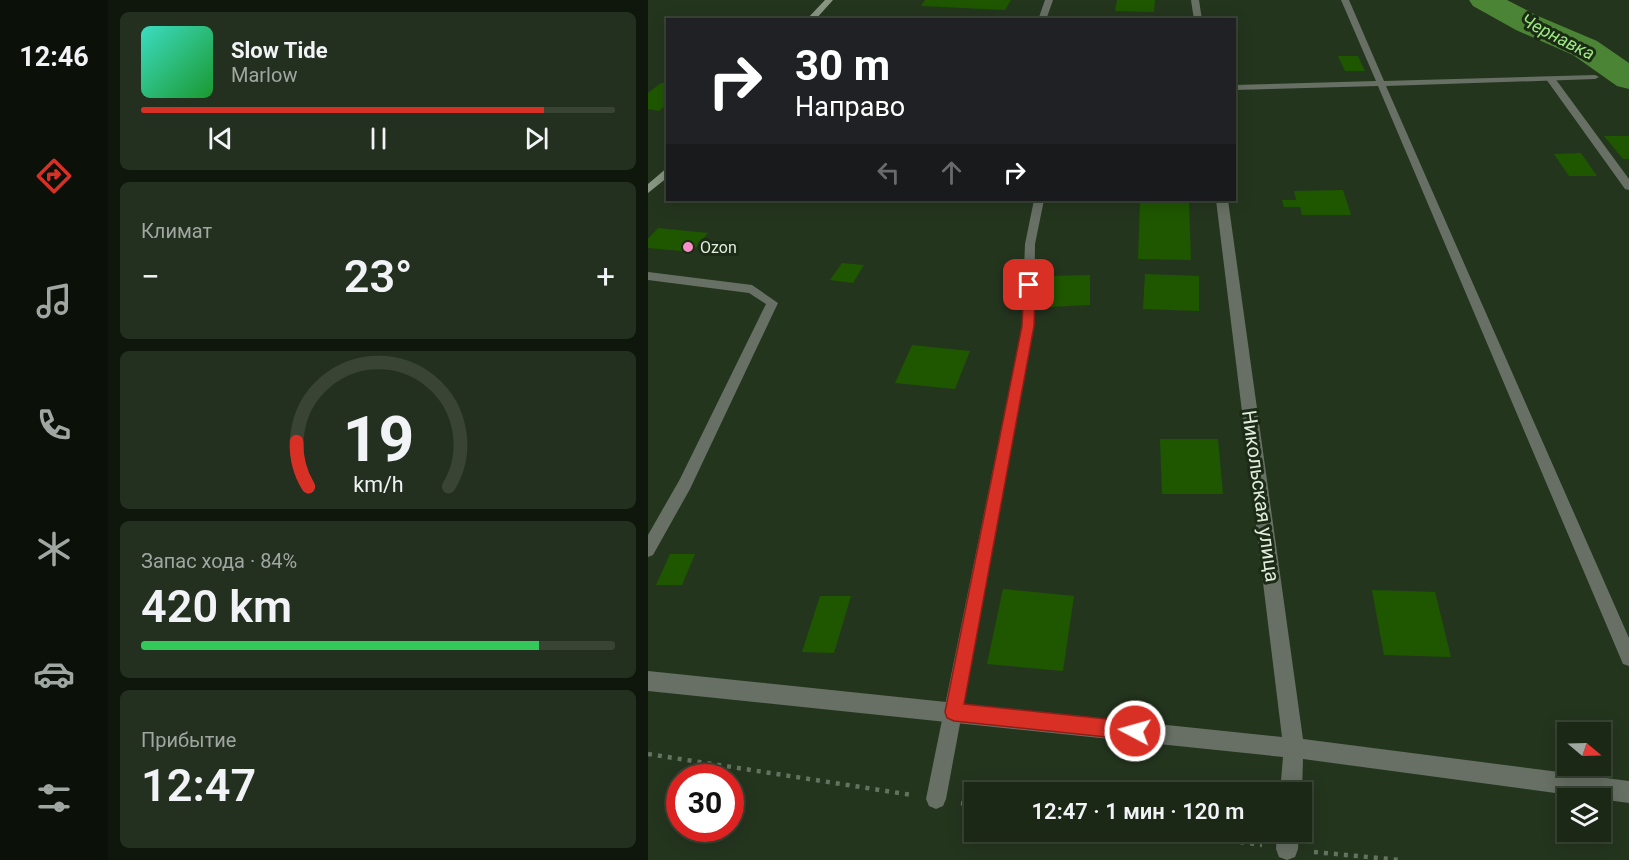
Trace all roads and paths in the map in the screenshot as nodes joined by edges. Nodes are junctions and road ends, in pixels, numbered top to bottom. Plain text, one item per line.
1 (829, 0) edge
2 (1049, 0) edge
3 (1195, 0) edge
4 (1345, 0) edge
5 (812, 18) edge
6 (1043, 18) edge
7 (1198, 18) edge
8 (1595, 77) dead end
9 (1551, 79) junction
10 (1382, 84) junction
11 (1236, 88) edge
12 (666, 172) edge
13 (1629, 187) edge
14 (648, 190) edge
15 (1039, 201) edge
16 (1222, 201) edge
17 (648, 276) edge
18 (648, 550) edge
19 (1629, 658) edge
20 (648, 681) edge
21 (954, 712) junction
22 (1294, 748) junction
23 (648, 754) edge
24 (1292, 782) edge
25 (1629, 792) edge
26 (936, 799) junction
27 (964, 803) edge

1 - 5 main road
2 - 6 lane
3 - 7 street
4 - 10 lane
8 - 9 lane
9 - 10 lane
9 - 13 street
10 - 11 lane
10 - 19 lane
12 - 14 main road
15 - 21 lane
16 - 22 street, Никольская улица
17 - 18 lane
20 - 21 street
21 - 22 street
21 - 26 lane
22 - 24 street, Никольская улица
22 - 25 street
23 - 26 path
26 - 27 path

